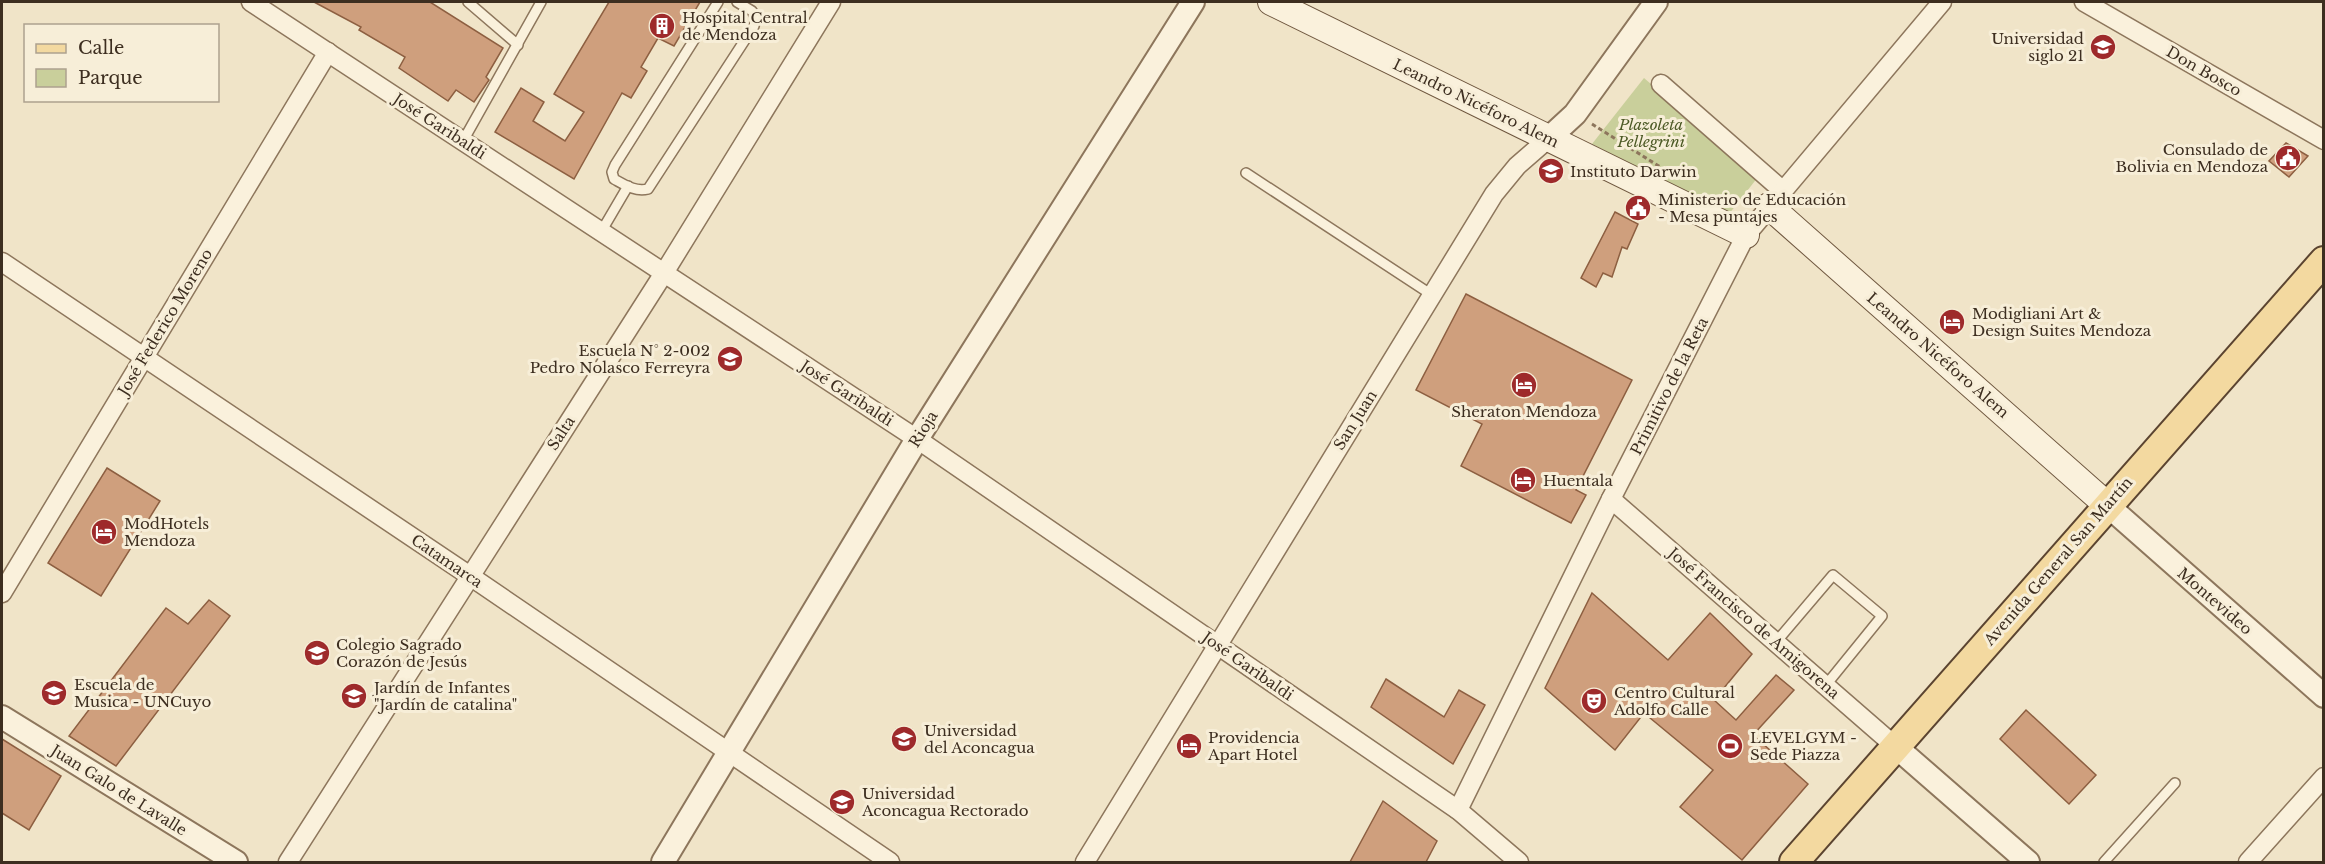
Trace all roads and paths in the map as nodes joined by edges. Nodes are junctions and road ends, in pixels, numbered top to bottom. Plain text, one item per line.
1 (251, 2) edge
2 (468, 2) edge
3 (541, 2) edge
4 (718, 2) edge
5 (737, 2) edge
6 (831, 2) edge
7 (1193, 2) edge
8 (1271, 2) edge
9 (1656, 2) edge
10 (1942, 2) edge
11 (2084, 2) edge
12 (518, 45) junction
13 (327, 52) junction
14 (1661, 84) dead end
15 (1549, 138) junction
16 (2324, 140) edge
17 (463, 141) junction
18 (1246, 173) dead end
19 (628, 186) junction
20 (1776, 198) junction
21 (601, 232) junction
22 (1746, 236) junction
23 (2, 262) edge
24 (2323, 265) edge
25 (664, 273) junction
26 (1432, 295) junction
27 (144, 357) junction
28 (917, 439) junction
29 (1611, 499) junction
30 (2107, 505) junction
31 (470, 576) junction
32 (2, 592) edge
33 (1776, 642) junction
34 (1216, 645) junction
35 (1826, 685) junction
36 (2324, 696) edge
37 (2, 717) edge
38 (1896, 747) junction
39 (729, 754) junction
40 (2324, 777) edge
41 (2175, 783) dead end
42 (1458, 810) junction
43 (236, 862) edge
44 (288, 862) edge
45 (663, 862) edge
46 (890, 862) edge
47 (1085, 862) edge
48 (1518, 862) edge
49 (1794, 862) edge
50 (2028, 862) edge
51 (2104, 862) edge
52 (2248, 862) edge

1 - 13 street, José Garibaldi
2 - 12 lane
3 - 12 lane
4 - 19 lane
5 - 19 lane
6 - 25 street, Salta
7 - 28 street, Rioja
8 - 15 main road, Leandro Nicéforo Alem
9 - 15 street, San Juan
10 - 20 street, Primitivo de la Reta
11 - 16 street, Don Bosco
12 - 17 lane
13 - 17 street, José Garibaldi
13 - 27 street, José Federico Moreno
14 - 20 street
15 - 22 main road, Leandro Nicéforo Alem
15 - 26 street, San Juan
17 - 21 street, José Garibaldi
18 - 26 lane
19 - 21 lane
20 - 22 street, Primitivo de la Reta
20 - 30 main road, Leandro Nicéforo Alem
21 - 25 street, José Garibaldi
22 - 29 street, Primitivo de la Reta
23 - 27 street, Catamarca
24 - 30 main road, Avenida General San Martín
25 - 28 street, José Garibaldi
25 - 31 street, Salta
26 - 34 street, San Juan
27 - 31 street, Catamarca
27 - 32 street, José Federico Moreno
28 - 34 street, José Garibaldi
28 - 39 street, Rioja
29 - 33 street, José Francisco de Amigorena
29 - 42 street, Primitivo de la Reta
30 - 36 street, Montevideo
30 - 38 main road, Avenida General San Martín
31 - 39 street, Catamarca
31 - 44 street, Salta
33 - 35 street, José Francisco de Amigorena
33 - 35 lane
34 - 42 street, José Garibaldi
34 - 47 street, San Juan
35 - 38 street, José Francisco de Amigorena
37 - 43 street, Juan Galo de Lavalle
38 - 49 main road, Avenida General San Martín
38 - 50 street
39 - 45 street, Rioja
39 - 46 street, Catamarca
40 - 52 street
41 - 51 lane
42 - 48 street, José Garibaldi

